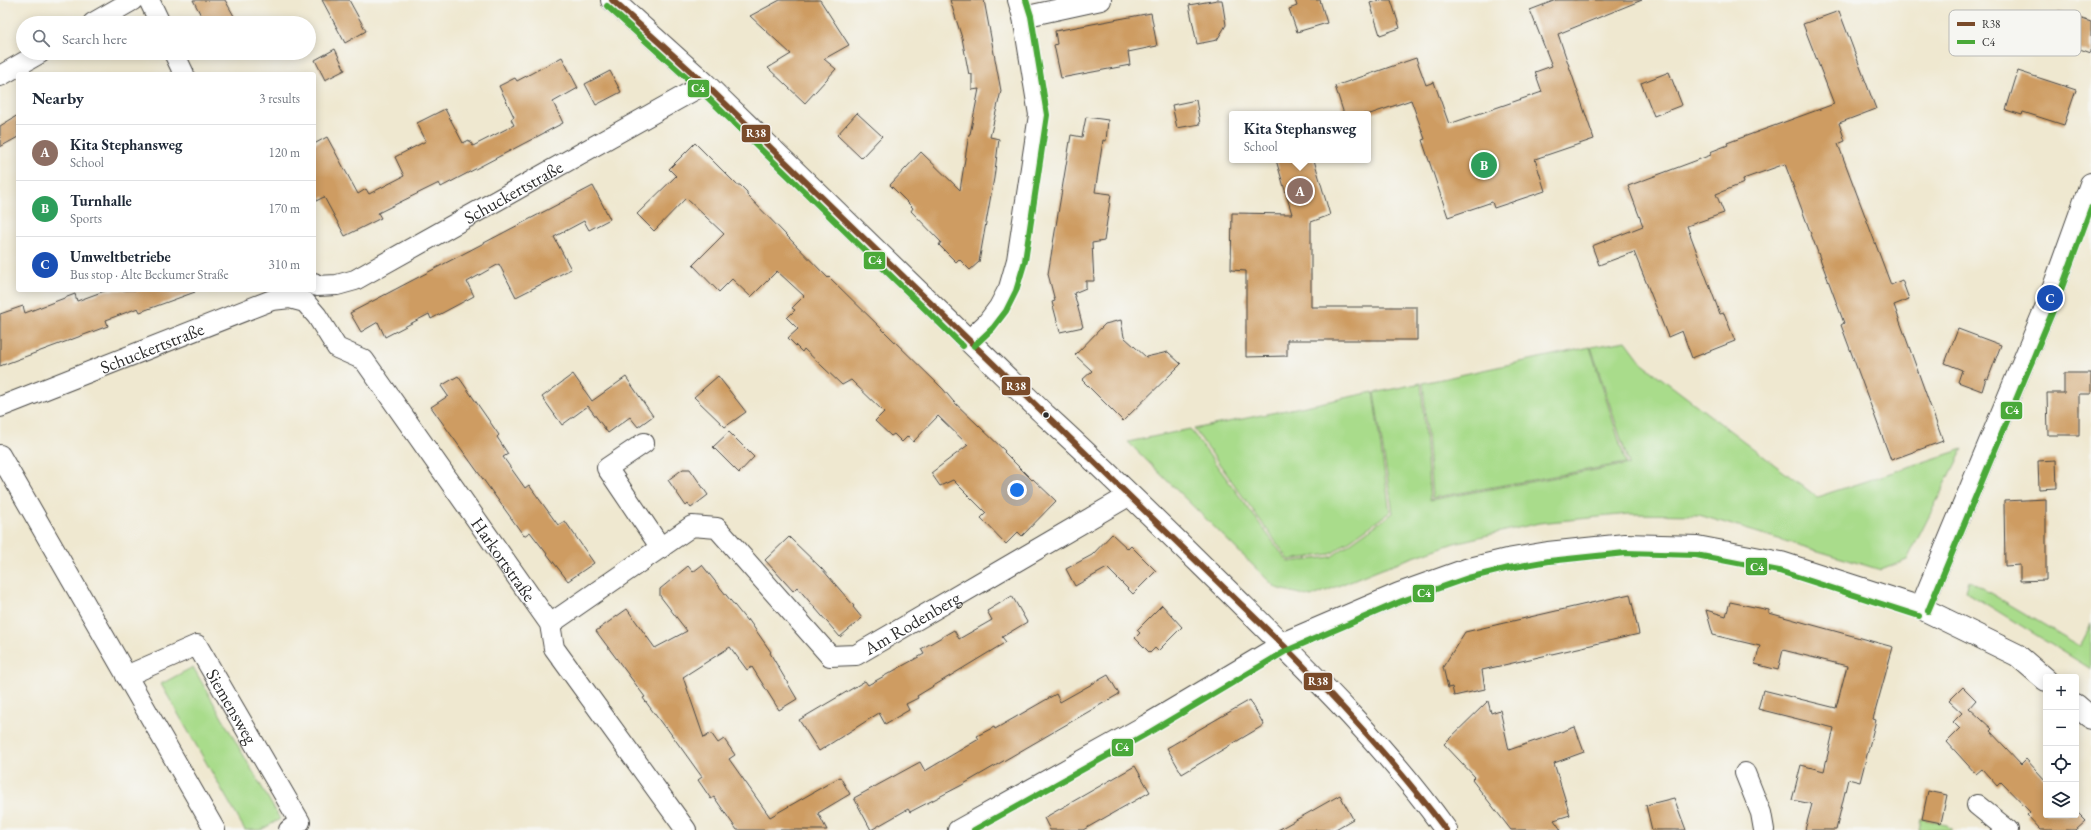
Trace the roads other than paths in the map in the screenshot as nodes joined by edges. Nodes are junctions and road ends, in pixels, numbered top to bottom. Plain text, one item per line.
1 (134, 0) edge
2 (149, 0) edge
3 (612, 0) edge
4 (1101, 0) edge
5 (1020, 9) edge
6 (105, 16) edge
7 (157, 16) edge
8 (28, 60) edge
9 (177, 60) edge
10 (183, 72) edge
11 (0, 76) edge
12 (705, 84) junction
13 (2091, 184) edge
14 (316, 284) edge
15 (305, 302) joint
16 (969, 340) junction
17 (0, 407) edge
18 (644, 443) dead end
19 (0, 455) edge
20 (1130, 495) junction
21 (662, 548) junction
22 (1921, 608) junction
23 (550, 624) junction
24 (1282, 644) junction
25 (126, 676) junction
26 (2043, 677) edge
27 (2079, 708) edge
28 (2091, 718) edge
29 (1745, 773) dead end
30 (1977, 805) dead end
31 (215, 830) edge
32 (289, 830) edge
33 (686, 830) edge
34 (958, 830) edge
35 (1446, 830) edge
36 (1764, 830) edge
37 (2008, 830) edge

1 - 6 street
2 - 7 street
3 - 12 main road
4 - 5 street
5 - 16 street
8 - 11 street
9 - 10 street
12 - 14 street, Schuckertstraße
12 - 16 main road
13 - 22 main road
15 - 17 street, Schuckertstraße
15 - 23 street, Harkortstraße
16 - 20 main road
18 - 21 street
19 - 25 street
20 - 21 street, Am Rodenberg
20 - 24 main road
21 - 23 street, Am Rodenberg
22 - 24 main road
22 - 26 main road
23 - 33 street, Harkortstraße
24 - 34 street
24 - 35 main road
25 - 31 street
25 - 32 street, Siemensweg
27 - 28 main road
29 - 36 street
30 - 37 street

